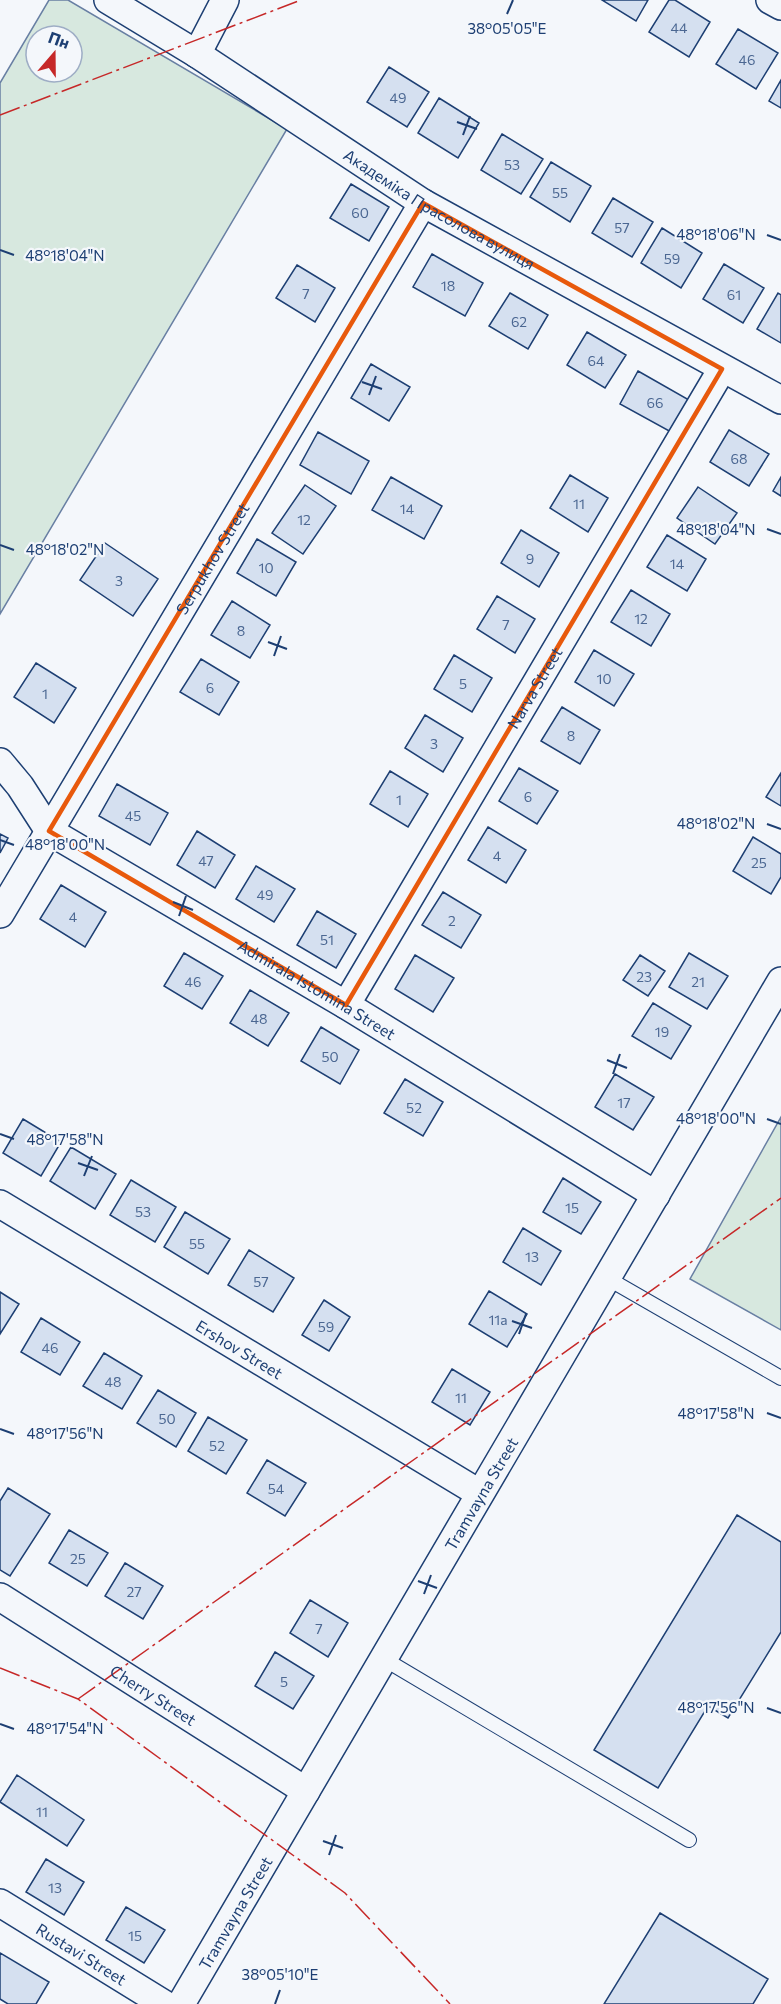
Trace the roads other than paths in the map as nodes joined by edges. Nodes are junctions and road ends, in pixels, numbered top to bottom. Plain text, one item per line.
1 (108, 0) edge
2 (225, 0) edge
3 (770, 0) edge
4 (781, 6) edge
5 (197, 54) junction
6 (423, 203) junction
7 (722, 369) junction
8 (781, 400) edge
9 (0, 762) edge
10 (49, 831) junction
11 (0, 914) edge
12 (781, 981) edge
13 (346, 1005) junction
14 (656, 1195) junction
15 (0, 1204) edge
16 (607, 1278) junction
17 (781, 1378) edge
18 (479, 1493) junction
19 (0, 1597) edge
20 (384, 1659) junction
21 (306, 1791) junction
22 (689, 1840) dead end
23 (0, 1903) edge
24 (164, 2004) edge
25 (181, 2004) edge

1 - 5 street, Академіка Прасолова вулиця
2 - 5 street
3 - 4 street
5 - 6 street, Академіка Прасолова вулиця
6 - 7 street, Академіка Прасолова вулиця
6 - 10 street, Serpukhov Street
7 - 8 street, Академіка Прасолова вулиця
7 - 13 street, Narva Street
9 - 10 street, Admirala Istomina Street
10 - 11 street, Serpukhov Street
10 - 13 street, Admirala Istomina Street
12 - 14 street, Tramvayna Street
13 - 14 street, Admirala Istomina Street
14 - 16 street, Tramvayna Street
15 - 18 street, Ershov Street
16 - 17 lane
16 - 18 street, Tramvayna Street
18 - 20 street, Tramvayna Street
19 - 21 street, Cherry Street
20 - 21 street, Tramvayna Street
20 - 22 lane
21 - 25 street, Tramvayna Street
23 - 24 street, Rustavi Street

